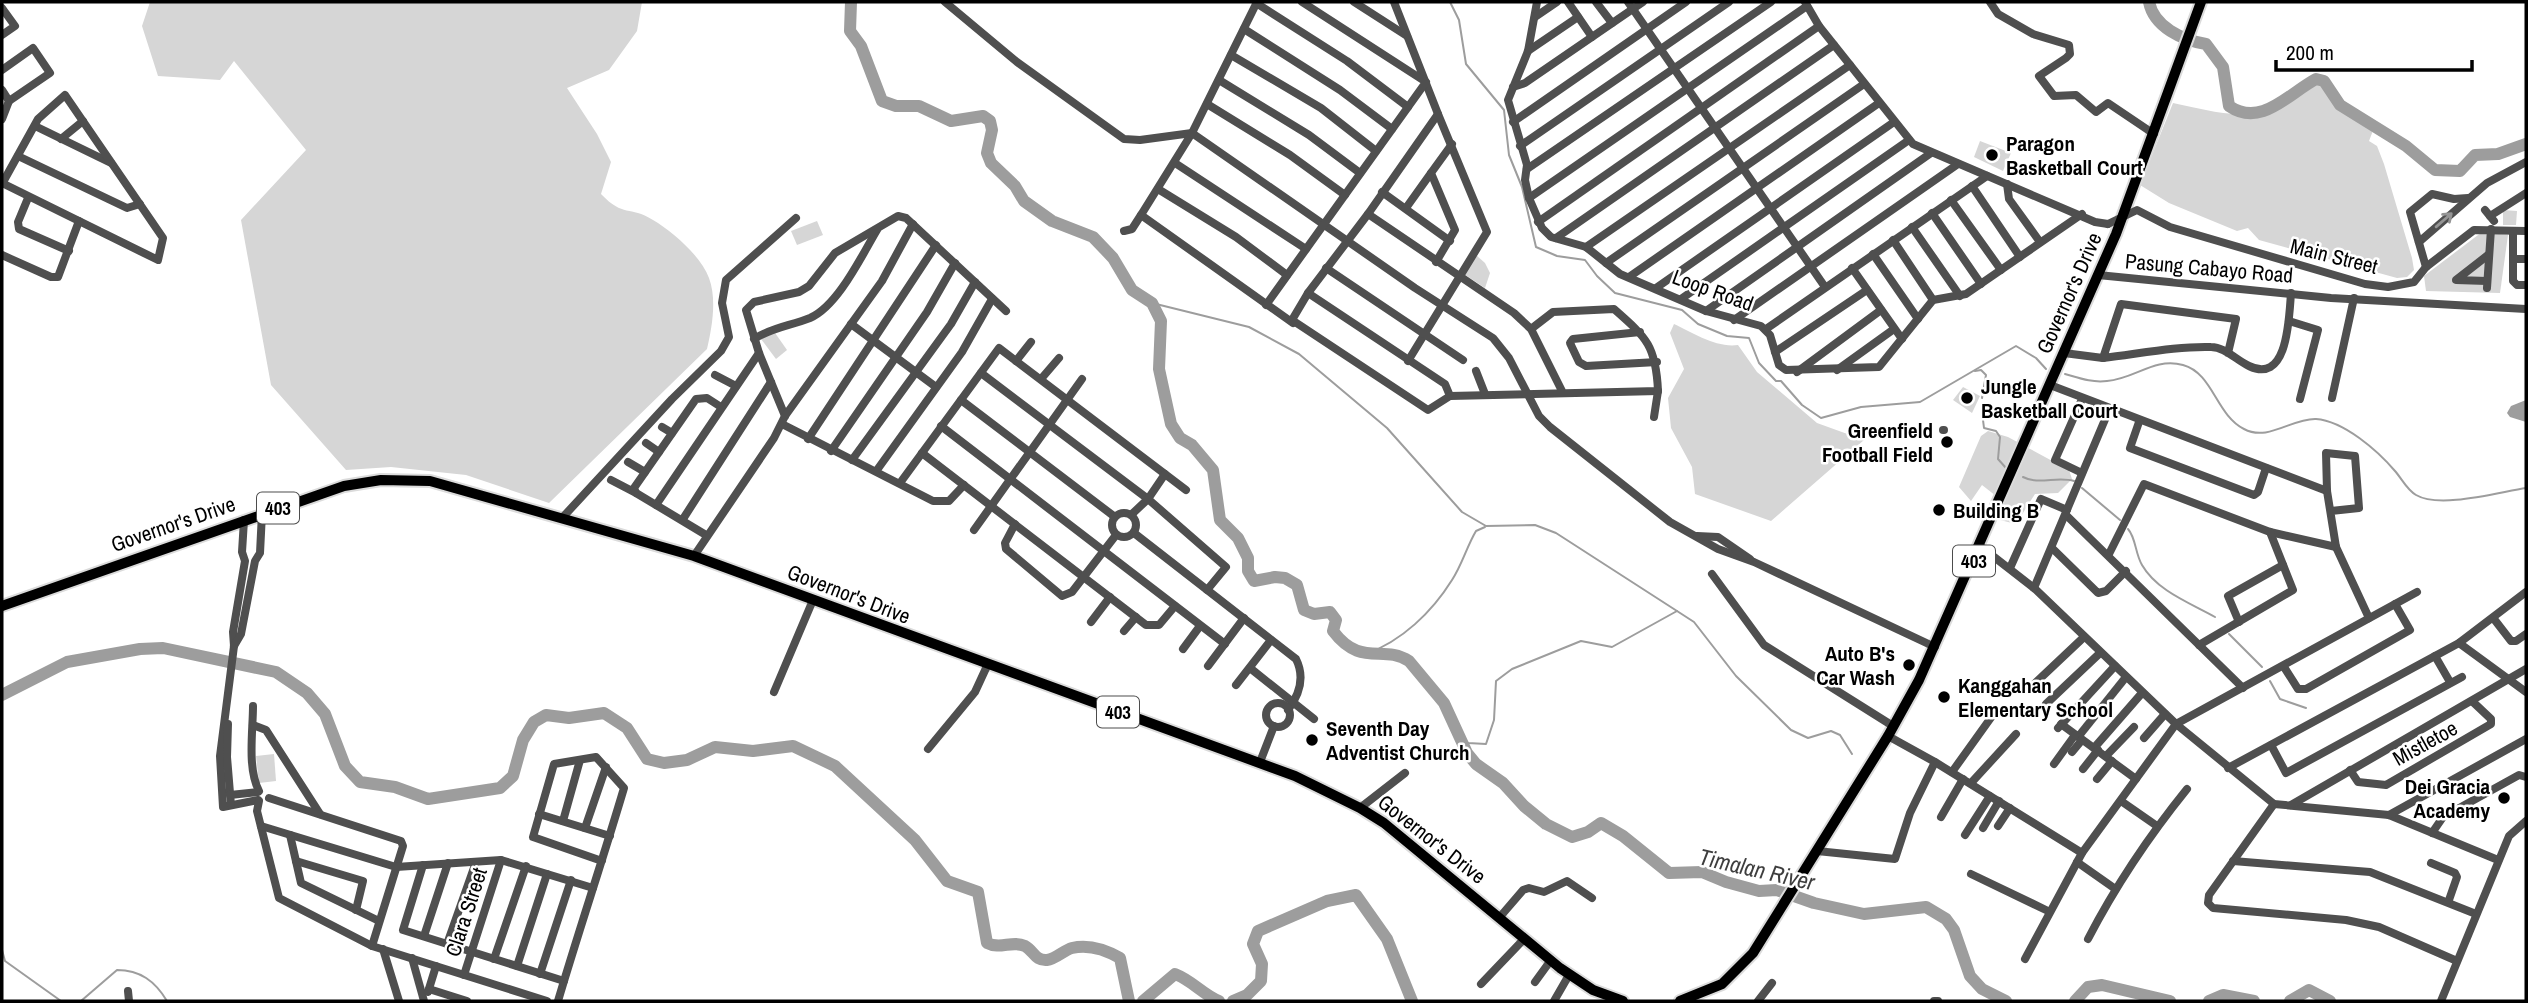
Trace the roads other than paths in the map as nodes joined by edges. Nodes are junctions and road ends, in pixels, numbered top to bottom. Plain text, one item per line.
1 (945, 2) edge
2 (1302, 2) edge
3 (1354, 2) edge
4 (1394, 2) edge
5 (1538, 2) edge
6 (1557, 2) edge
7 (1568, 2) edge
8 (1596, 2) edge
9 (1643, 2) edge
10 (1686, 2) edge
11 (1729, 2) edge
12 (1771, 2) edge
13 (1990, 2) edge
14 (2200, 2) edge
15 (1257, 3) edge
16 (1806, 4) edge
17 (1631, 5) edge
18 (2, 8) edge
19 (1535, 17) junction
20 (1578, 17) junction
21 (1612, 23) junction
22 (1819, 26) junction
23 (1244, 29) junction
24 (1647, 29) junction
25 (2, 35) edge
26 (1408, 37) junction
27 (1592, 37) junction
28 (1834, 45) junction
29 (1661, 49) junction
30 (1528, 51) junction
31 (1231, 55) junction
32 (1850, 65) junction
33 (1674, 68) junction
34 (2, 70) edge
35 (1219, 80) junction
36 (1426, 82) junction
37 (1864, 84) junction
38 (1513, 87) junction
39 (1688, 88) junction
40 (2, 90) edge
41 (9, 101) junction
42 (1879, 103) junction
43 (1207, 104) junction
44 (1408, 107) junction
45 (1702, 108) junction
46 (1438, 114) junction
47 (2, 119) edge
48 (83, 121) junction
49 (1513, 122) junction
50 (1894, 122) junction
51 (35, 126) junction
52 (1715, 128) junction
53 (1392, 129) junction
54 (1192, 133) junction
55 (2154, 134) junction
56 (61, 139) junction
57 (1909, 140) junction
58 (1452, 144) junction
59 (1520, 146) junction
60 (1728, 147) junction
61 (1376, 151) junction
62 (1931, 153) junction
63 (18, 156) junction
64 (2526, 162) edge
65 (112, 163) junction
66 (1175, 163) junction
67 (1958, 164) junction
68 (1742, 167) junction
69 (1527, 169) junction
70 (1360, 173) junction
71 (1431, 173) junction
72 (1987, 176) junction
73 (2136, 183) junction
74 (2, 184) edge
75 (2007, 184) junction
76 (1972, 186) junction
77 (1756, 187) junction
78 (1158, 189) junction
79 (1382, 192) junction
80 (2526, 193) edge
81 (1345, 195) junction
82 (28, 198) junction
83 (1529, 198) junction
84 (2469, 198) junction
85 (1951, 200) junction
86 (140, 204) junction
87 (1406, 208) junction
88 (1770, 208) junction
89 (2137, 210) junction
90 (1932, 213) junction
91 (1368, 214) junction
92 (2082, 214) junction
93 (1141, 215) junction
94 (2123, 215) junction
95 (796, 218) dead end
96 (2490, 219) junction
97 (79, 221) junction
98 (1538, 222) junction
99 (1325, 223) junction
100 (2108, 223) junction
101 (913, 224) junction
102 (1784, 227) junction
103 (1912, 227) junction
104 (879, 228) junction
105 (1124, 231) dead end
106 (2513, 231) junction
107 (2526, 231) edge
108 (2116, 234) junction
109 (1556, 238) junction
110 (1893, 240) junction
111 (1348, 241) junction
112 (1450, 241) junction
113 (2040, 242) junction
114 (2418, 242) junction
115 (936, 244) junction
116 (1586, 247) junction
117 (1798, 247) junction
118 (1306, 250) junction
119 (69, 251) junction
120 (1873, 254) junction
121 (2, 255) edge
122 (2488, 255) junction
123 (2020, 257) junction
124 (2513, 258) junction
125 (2526, 259) edge
126 (1436, 262) junction
127 (955, 263) junction
128 (1606, 263) junction
129 (1811, 267) junction
130 (2426, 267) junction
131 (1326, 268) junction
132 (1852, 268) junction
133 (2001, 270) junction
134 (1287, 275) junction
135 (2098, 275) junction
136 (1629, 277) junction
137 (1459, 278) junction
138 (975, 282) junction
139 (1981, 284) junction
140 (2526, 285) edge
141 (1825, 287) junction
142 (1656, 288) junction
143 (1867, 290) junction
144 (1308, 293) junction
145 (2291, 293) junction
146 (1959, 296) junction
147 (2354, 298) junction
148 (992, 299) junction
149 (1681, 299) junction
150 (1933, 300) junction
151 (1266, 304) junction
152 (1443, 304) junction
153 (2526, 309) edge
154 (1881, 310) junction
155 (1006, 311) dead end
156 (1706, 311) junction
157 (1734, 320) junction
158 (1918, 320) junction
159 (2289, 321) junction
160 (1293, 323) junction
161 (851, 324) junction
162 (1531, 329) junction
163 (1766, 329) junction
164 (1894, 329) junction
165 (1640, 332) junction
166 (1424, 336) junction
167 (754, 340) junction
168 (1902, 340) junction
169 (873, 341) junction
170 (1031, 342) dead end
171 (1775, 352) junction
172 (759, 353) junction
173 (2064, 353) junction
174 (2228, 353) junction
175 (896, 357) junction
176 (1059, 358) dead end
177 (2103, 358) junction
178 (1016, 360) junction
179 (1408, 360) junction
180 (1463, 360) dead end
181 (1657, 362) junction
182 (1476, 371) dead end
183 (1835, 371) junction
184 (916, 372) junction
185 (1797, 372) junction
186 (981, 373) junction
187 (715, 375) dead end
188 (1041, 379) junction
189 (1082, 379) dead end
190 (771, 382) junction
191 (2050, 385) junction
192 (736, 386) junction
193 (936, 387) junction
194 (1658, 391) junction
195 (1563, 393) junction
196 (1485, 394) junction
197 (1530, 394) junction
198 (1451, 396) junction
199 (2332, 398) dead end
200 (1067, 399) junction
201 (2082, 399) junction
202 (2301, 399) dead end
203 (961, 400) junction
204 (721, 407) junction
205 (2109, 410) junction
206 (1654, 417) dead end
207 (783, 420) junction
208 (2139, 422) junction
209 (1048, 424) junction
210 (942, 426) junction
211 (662, 427) dead end
212 (672, 433) junction
213 (808, 439) junction
214 (646, 443) dead end
215 (831, 451) junction
216 (659, 452) junction
217 (1029, 452) junction
218 (922, 453) junction
219 (852, 460) junction
220 (628, 463) dead end
221 (2266, 468) junction
222 (877, 470) junction
223 (645, 472) junction
224 (2082, 473) junction
225 (1165, 474) junction
226 (1009, 479) junction
227 (611, 480) dead end
228 (900, 483) junction
229 (964, 485) junction
230 (1186, 490) dead end
231 (2327, 491) junction
232 (636, 493) junction
233 (1148, 499) junction
234 (656, 505) junction
235 (991, 506) junction
236 (2331, 510) junction
237 (2067, 512) junction
238 (262, 513) junction
239 (1132, 514) junction
240 (563, 517) junction
241 (1115, 517) junction
242 (683, 519) junction
243 (244, 520) junction
244 (1015, 524) junction
245 (974, 530) dead end
246 (1134, 533) junction
247 (2270, 533) junction
248 (706, 535) junction
249 (1116, 535) junction
250 (1980, 546) junction
251 (2336, 547) junction
252 (2052, 548) junction
253 (1106, 550) junction
254 (2109, 554) junction
255 (694, 556) junction
256 (246, 561) junction
257 (255, 561) junction
258 (2283, 565) junction
259 (2010, 568) junction
260 (2126, 572) junction
261 (1712, 574) dead end
262 (1084, 577) junction
263 (2034, 588) junction
264 (1207, 590) junction
265 (2417, 592) dead end
266 (2526, 592) edge
267 (1110, 597) junction
268 (813, 600) junction
269 (2395, 604) junction
270 (2, 606) edge
271 (1175, 606) junction
272 (1136, 617) junction
273 (1244, 618) junction
274 (2369, 618) junction
275 (2494, 619) junction
276 (1091, 622) dead end
277 (2239, 622) junction
278 (1200, 626) junction
279 (1124, 631) dead end
280 (2526, 634) edge
281 (2084, 637) junction
282 (1271, 640) junction
283 (2459, 643) junction
284 (1225, 644) junction
285 (2199, 645) junction
286 (234, 646) junction
287 (1935, 647) junction
288 (1183, 649) dead end
289 (2100, 653) junction
290 (2435, 656) junction
291 (988, 666) junction
292 (1208, 666) dead end
293 (2115, 666) junction
294 (1250, 667) junction
295 (2284, 667) junction
296 (232, 668) junction
297 (2526, 669) edge
298 (2126, 677) junction
299 (2462, 677) dead end
300 (2510, 681) junction
301 (2450, 682) junction
302 (1236, 685) dead end
303 (2031, 687) dead end
304 (2243, 688) junction
305 (774, 692) dead end
306 (2526, 692) edge
307 (2142, 693) junction
308 (1292, 697) junction
309 (2473, 702) junction
310 (2046, 704) dead end
311 (253, 706) dead end
312 (1284, 707) junction
313 (1995, 712) dead end
314 (2165, 714) junction
315 (1314, 719) dead end
316 (2176, 724) junction
317 (253, 725) junction
318 (1273, 726) junction
319 (2134, 727) dead end
320 (1891, 731) junction
321 (2016, 734) dead end
322 (2078, 737) junction
323 (2144, 738) dead end
324 (2526, 740) edge
325 (2271, 745) junction
326 (2096, 749) junction
327 (928, 750) dead end
328 (2072, 752) dead end
329 (2109, 759) junction
330 (580, 760) junction
331 (1260, 762) junction
332 (1935, 762) junction
333 (2054, 764) dead end
334 (606, 767) junction
335 (2228, 768) junction
336 (2083, 769) dead end
337 (2350, 770) junction
338 (1952, 772) junction
339 (1405, 774) dead end
340 (2526, 777) edge
341 (2097, 779) dead end
342 (2136, 779) junction
343 (1967, 781) junction
344 (2188, 789) dead end
345 (230, 795) junction
346 (258, 796) junction
347 (1990, 796) junction
348 (2121, 801) junction
349 (1999, 802) junction
350 (2274, 804) junction
351 (231, 805) junction
352 (2291, 805) junction
353 (1360, 808) junction
354 (2010, 808) junction
355 (320, 814) junction
356 (540, 814) junction
357 (2389, 816) junction
358 (1941, 817) dead end
359 (563, 821) junction
360 (2526, 821) edge
361 (1998, 825) dead end
362 (2157, 825) junction
363 (261, 826) junction
364 (585, 828) junction
365 (1983, 828) dead end
366 (2432, 833) junction
367 (290, 835) junction
368 (1965, 835) dead end
369 (610, 836) junction
370 (1818, 851) junction
371 (2082, 853) junction
372 (501, 860) junction
373 (2498, 860) junction
374 (602, 861) junction
375 (2233, 861) junction
376 (296, 862) junction
377 (476, 862) junction
378 (2077, 862) junction
379 (447, 863) junction
380 (2431, 863) dead end
381 (423, 865) junction
382 (526, 866) junction
383 (396, 867) junction
384 (547, 874) junction
385 (1971, 874) dead end
386 (571, 880) junction
387 (593, 888) junction
388 (2115, 888) junction
389 (1592, 898) dead end
390 (2449, 900) junction
391 (356, 909) junction
392 (2048, 911) junction
393 (2476, 914) junction
394 (1499, 918) junction
395 (379, 921) junction
396 (424, 936) junction
397 (1524, 939) junction
398 (2088, 939) dead end
399 (447, 944) junction
400 (372, 946) junction
401 (383, 949) junction
402 (472, 952) junction
403 (412, 958) junction
404 (494, 959) junction
405 (2025, 959) dead end
406 (1550, 960) junction
407 (2457, 961) junction
408 (517, 966) junction
409 (436, 967) junction
410 (540, 974) junction
411 (464, 975) junction
412 (1569, 975) junction
413 (564, 981) junction
414 (1535, 982) dead end
415 (1772, 983) dead end
416 (1481, 984) dead end
417 (429, 989) junction
418 (128, 991) dead end
419 (532, 999) edge
420 (129, 1001) edge
421 (399, 1001) edge
422 (425, 1001) edge
423 (467, 1001) edge
424 (547, 1001) edge
425 (558, 1001) edge
426 (1554, 1001) edge
427 (1623, 1001) edge
428 (1680, 1001) edge
429 (1758, 1001) edge
430 (2441, 1001) edge

1 - 54 street
2 - 36 street
3 - 26 street
4 - 26 street
5 - 19 street, Loop Road
6 - 19 street
7 - 20 street
8 - 21 street
9 - 17 street
10 - 24 street
11 - 29 street
12 - 33 street
13 - 55 street
14 - 55 main road, Governor's Drive / 403
15 - 23 street
15 - 44 street
16 - 22 street
16 - 39 street
17 - 21 street
17 - 24 street
18 - 25 street
19 - 30 street, Loop Road
20 - 27 street
20 - 30 street
21 - 27 street
22 - 28 street
22 - 45 street
23 - 31 street
23 - 53 street
24 - 29 street
24 - 49 street
26 - 36 street
27 - 38 street
28 - 32 street
28 - 52 street
29 - 33 street
29 - 59 street
30 - 38 street, Loop Road
31 - 35 street
31 - 61 street
32 - 37 street
32 - 60 street
33 - 39 street
33 - 69 street
34 - 41 street
35 - 43 street
35 - 70 street
36 - 44 street
36 - 46 street
37 - 42 street
37 - 68 street
38 - 49 street, Loop Road
39 - 45 street
39 - 83 street
40 - 41 street
41 - 47 street
42 - 50 street
42 - 77 street
43 - 54 street
43 - 81 street
44 - 53 street
45 - 52 street
45 - 98 street
46 - 58 street
46 - 79 street
48 - 51 street
48 - 56 street
48 - 65 street
49 - 59 street, Loop Road
50 - 57 street
50 - 88 street
51 - 56 street
51 - 63 street
52 - 60 street
52 - 109 street
53 - 61 street
54 - 66 street
54 - 99 street
55 - 73 main road, Governor's Drive / 403
56 - 65 street
57 - 62 street
57 - 102 street
58 - 71 street
58 - 137 street
59 - 69 street, Loop Road
60 - 68 street
60 - 116 street
61 - 70 street
62 - 67 street
62 - 117 street
63 - 74 street
63 - 86 street
64 - 84 street
65 - 86 street
66 - 78 street
66 - 118 street
67 - 72 street
67 - 129 street
68 - 77 street
68 - 128 street
69 - 83 street, Loop Road
70 - 81 street
71 - 87 street
71 - 112 street
72 - 75 street
72 - 76 street
73 - 89 street
73 - 94 main road, Governor's Drive / 403
74 - 82 street
75 - 92 street
75 - 113 street
76 - 85 street
76 - 123 street
77 - 88 street
77 - 136 street
78 - 93 street
78 - 134 street
79 - 87 street
79 - 91 street
80 - 96 street
81 - 99 street
82 - 97 street
82 - 119 street
83 - 98 street, Loop Road
114 -> 84 street
84 - 114 street
85 - 90 street
85 - 133 street
86 - 97 street
87 - 112 street
88 - 102 street
88 - 142 street
89 - 94 street
89 - 130 street, Main Street
90 - 103 street
90 - 139 street
91 - 111 street
91 - 126 street
92 - 100 street
92 - 113 street
93 - 105 street
93 - 151 street
94 - 100 street
94 - 108 main road, Governor's Drive / 403
95 - 240 street
96 - 106 street, Main Street
96 - 122 street
96 - 130 street, Main Street
97 - 119 street
98 - 109 street, Loop Road
99 - 111 street
99 - 118 street
100 - 108 street
101 - 104 street
101 - 115 street
101 - 161 street
102 - 117 street
102 - 149 street
103 - 110 street
103 - 146 street
104 - 167 street
104 - 167 street
106 - 107 street, Main Street
106 - 124 street
108 - 135 main road, Governor's Drive / 403
109 - 116 street, Loop Road
110 - 120 street
110 - 150 street
111 - 131 street
111 - 152 street
112 - 126 street
113 - 123 street
114 - 130 street
115 - 127 street
115 - 169 street
116 - 128 street, Loop Road
117 - 129 street
117 - 156 street
118 - 134 street
119 - 121 street
120 - 132 street
120 - 158 street
122 - 122 street
123 - 133 street
124 - 125 street
124 - 140 street
126 - 137 street
127 - 138 street
127 - 175 street
128 - 136 street, Loop Road
129 - 141 street
129 - 157 street
131 - 144 street
131 - 166 street
132 - 141 street
132 - 143 street
133 - 139 street
134 - 151 street
135 - 145 street, Pasung Cabayo Road
135 - 173 main road, Governor's Drive / 403
136 - 142 street, Loop Road
137 - 152 street
137 - 162 street
138 - 148 street
138 - 184 street
139 - 146 street
141 - 163 street
142 - 149 street, Loop Road
143 - 154 street
143 - 171 street
144 - 160 street
144 - 179 street
145 - 147 street, Pasung Cabayo Road
145 - 159 street
146 - 150 street
147 - 153 street, Pasung Cabayo Road
147 - 199 street
148 - 155 street
148 - 193 street
149 - 156 street, Loop Road
150 - 158 street
151 - 160 street
152 - 166 street
152 - 197 street
154 - 164 street
154 - 185 street
156 - 157 street, Loop Road
157 - 163 street, Loop Road
158 - 168 street
159 - 174 street
159 - 202 street
160 - 198 street
161 - 169 street
161 - 207 street
162 - 165 street
162 - 195 street
163 - 171 street, Loop Road
164 - 168 street
164 - 183 street
165 - 181 street
165 - 181 street
166 - 179 street
166 - 180 street
167 - 172 street
168 - 183 street
169 - 175 street
169 - 213 street
170 - 178 street
171 - 185 street, Loop Road
172 - 190 street
172 - 192 street
173 - 177 street
173 - 191 main road, Governor's Drive / 403
174 - 177 street
174 - 177 street
175 - 184 street
175 - 215 street
176 - 188 street
178 - 186 street
178 - 188 street
179 - 198 street
181 - 194 street
182 - 196 street
183 - 185 street
184 - 193 street
184 - 219 street
186 - 203 street
186 - 209 street
187 - 192 street
188 - 200 street
189 - 200 street
190 - 207 street
190 - 242 street
191 - 201 street
191 - 250 main road, Governor's Drive / 403
192 - 204 street
193 - 222 street
194 - 195 street
194 - 206 street
195 - 197 street
196 - 197 street
196 - 198 street
197 - 287 street
200 - 209 street
200 - 225 street
201 - 205 street
201 - 224 street
203 - 210 street
203 - 217 street
204 - 212 street
204 - 234 street
205 - 208 street
205 - 224 street
207 - 213 street
207 - 248 street
208 - 221 street
208 - 221 street
209 - 217 street
209 - 233 street
210 - 218 street
210 - 226 street
211 - 212 street
212 - 216 street
213 - 215 street
214 - 216 street
215 - 219 street
216 - 223 street
217 - 226 street
217 - 241 street
218 - 228 street
218 - 229 street
219 - 222 street
220 - 223 street
221 - 231 street
222 - 228 street
223 - 232 street
224 - 237 street
225 - 230 street
225 - 233 street
226 - 235 street
226 - 253 street
227 - 232 street
228 - 229 street
229 - 235 street
231 - 236 street
231 - 236 street
232 - 234 street
233 - 239 street
233 - 264 street
234 - 242 street
235 - 244 street
235 - 245 street
236 - 251 street
237 - 252 street
237 - 254 street
237 - 259 street
238 - 240 main road, Governor's Drive / 403
238 - 243 main road, Governor's Drive / 403
238 - 257 street
239 - 241 street
239 - 246 street
240 - 255 main road, Governor's Drive / 403
241 - 249 street
242 - 248 street
243 - 256 street
243 - 270 main road, Governor's Drive / 403
244 - 262 street
244 - 262 street
246 - 249 street
246 - 264 street
247 - 251 street
247 - 254 street
247 - 258 street
248 - 255 street
249 - 253 street
250 - 259 street
250 - 287 main road, Governor's Drive / 403
251 - 274 street
252 - 260 street
252 - 263 street
253 - 262 street
253 - 271 street
254 - 260 street
255 - 268 main road, Governor's Drive / 403
256 - 257 street
256 - 286 street
257 - 286 street
258 - 277 street
258 - 277 street
259 - 263 street
260 - 285 street
261 - 320 street
262 - 267 street
263 - 281 street
264 - 273 street
265 - 269 street
266 - 275 street
267 - 272 street
267 - 276 street
268 - 291 main road, Governor's Drive / 403
268 - 305 street
269 - 274 street
269 - 295 street
271 - 272 street
271 - 278 street
272 - 279 street
273 - 282 street
273 - 284 street
274 - 295 street
275 - 280 street
275 - 283 street
277 - 285 street
278 - 284 street
278 - 288 street
281 - 289 street
281 - 303 street
282 - 294 street
282 - 308 street
283 - 290 street
283 - 300 street
284 - 292 street
285 - 304 street
286 - 296 street
287 - 320 main road, Governor's Drive / 403
289 - 293 street
289 - 310 street
290 - 301 street
290 - 325 street
291 - 327 street
291 - 331 main road, Governor's Drive / 403
293 - 298 street
293 - 322 street
294 - 302 street
294 - 308 street
295 - 304 street
296 - 345 street
296 - 351 street
297 - 300 street
298 - 307 street
298 - 322 street
299 - 301 street
300 - 306 street
300 - 309 street
301 - 325 street
304 - 316 street
307 - 314 street
307 - 326 street
308 - 312 street
308 - 315 street
309 - 337 street
309 - 337 street, Mistletoe
311 - 317 street
312 - 318 street
312 - 318 street
313 - 338 street
314 - 316 street
314 - 323 street
316 - 335 street
316 - 342 street
317 - 346 street
317 - 355 street
318 - 331 street
319 - 329 street
320 - 332 street
320 - 370 main road, Governor's Drive / 403
321 - 343 street
322 - 326 street
322 - 328 street
322 - 333 street
324 - 357 street
325 - 335 street
326 - 329 street
326 - 336 street
329 - 341 street
329 - 342 street
330 - 334 street
330 - 356 street
330 - 359 street
331 - 353 main road, Governor's Drive / 403
332 - 338 street
332 - 370 street
334 - 364 street
334 - 369 street
335 - 350 street
337 - 352 street
338 - 343 street
339 - 353 street
340 - 366 street
342 - 348 street
343 - 347 street
343 - 358 street
344 - 362 street
345 - 346 street
345 - 351 street
346 - 351 street
346 - 355 street
346 - 363 street
347 - 349 street
347 - 368 street
348 - 362 street
348 - 371 street
349 - 354 street
349 - 365 street
350 - 352 street
350 - 375 street
352 - 357 street
353 - 394 main road, Governor's Drive / 403
354 - 361 street
354 - 371 street
355 - 383 street
356 - 359 street
356 - 374 street
357 - 366 street
359 - 364 street
360 - 373 street
362 - 388 street
363 - 367 street
363 - 400 street
364 - 369 street
366 - 373 street
367 - 376 street
367 - 383 street
369 - 374 street
370 - 428 main road, Governor's Drive / 403
371 - 378 street
372 - 377 street
372 - 382 street
372 - 402 street, Clara Street
373 - 393 street
374 - 387 street
375 - 390 street
375 - 407 street
376 - 391 street
376 - 391 street
377 - 379 street
377 - 399 street
378 - 388 street
378 - 392 street
379 - 381 street
379 - 396 street
380 - 390 street
381 - 383 street
381 - 396 street
382 - 384 street
382 - 404 street
383 - 395 street
384 - 386 street
384 - 408 street
385 - 392 street
386 - 387 street
386 - 410 street
387 - 413 street
388 - 398 street
389 - 394 street
390 - 393 street
391 - 395 street
392 - 405 street
393 - 407 street
394 - 397 main road, Governor's Drive / 403
395 - 400 street
396 - 399 street
397 - 406 main road, Governor's Drive / 403
397 - 416 street
399 - 402 street
400 - 401 street
401 - 403 street
401 - 421 street
402 - 404 street
402 - 411 street, Clara Street
403 - 409 street
403 - 422 street
404 - 408 street
406 - 412 main road, Governor's Drive / 403
406 - 414 street
407 - 430 street
408 - 410 street
409 - 411 street
409 - 417 street
410 - 413 street
411 - 419 street
412 - 426 street
412 - 427 main road, Governor's Drive / 403
413 - 425 street
415 - 429 street
417 - 422 street
417 - 423 street
418 - 420 street
419 - 424 street

